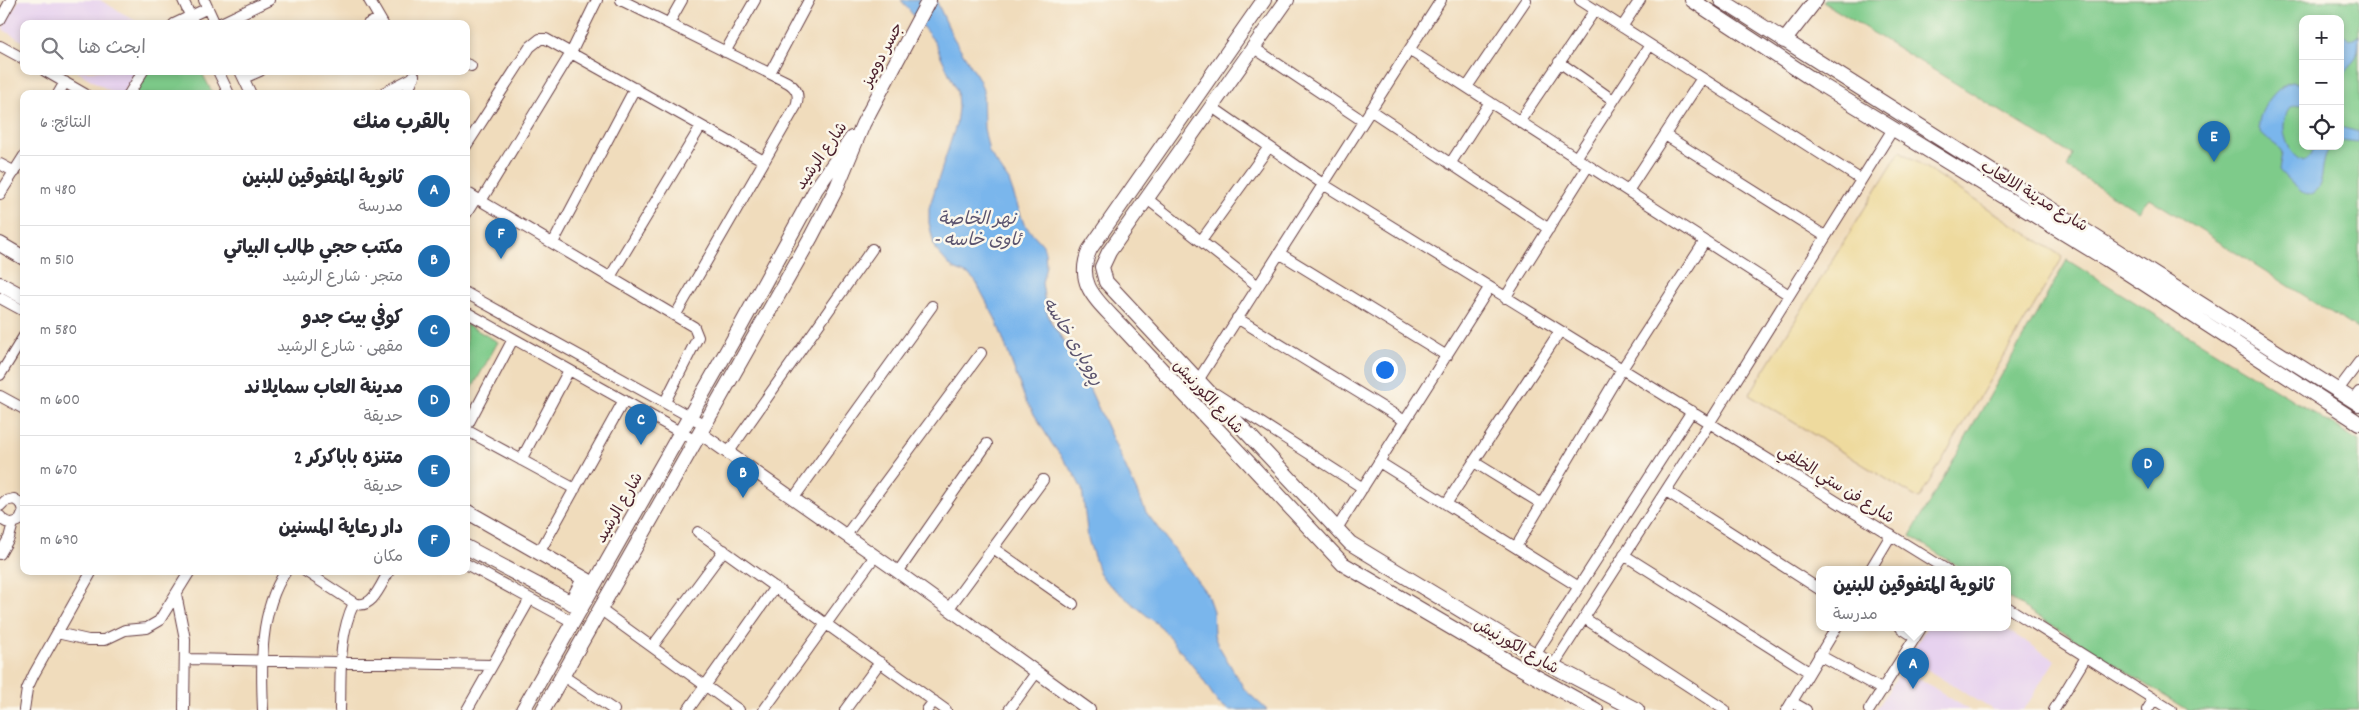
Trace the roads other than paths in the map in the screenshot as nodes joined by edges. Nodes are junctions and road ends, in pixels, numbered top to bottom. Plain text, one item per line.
1 (11, 0) edge
2 (183, 0) edge
3 (269, 0) edge
4 (369, 0) edge
5 (597, 0) edge
6 (621, 0) edge
7 (682, 0) edge
8 (755, 0) edge
9 (809, 0) edge
10 (929, 0) edge
11 (1264, 0) edge
12 (1287, 0) edge
13 (1441, 0) edge
14 (1526, 0) edge
15 (1580, 0) edge
16 (1640, 0) edge
17 (1692, 0) edge
18 (1816, 0) edge
19 (1726, 3) edge
20 (206, 4) edge
21 (1595, 10) junction
22 (0, 20) edge
23 (192, 20) edge
24 (214, 20) edge
25 (228, 20) edge
26 (380, 20) edge
27 (1722, 20) junction
28 (669, 23) junction
29 (1622, 27) junction
30 (1784, 41) junction
31 (1650, 45) junction
32 (1254, 48) junction
33 (1, 49) edge
34 (1409, 50) junction
35 (725, 52) junction
36 (571, 53) junction
37 (20, 57) edge
38 (1559, 62) junction
39 (770, 73) junction
40 (52, 75) edge
41 (141, 75) edge
42 (220, 75) edge
43 (242, 75) edge
44 (412, 75) edge
45 (414, 75) edge
46 (1702, 78) junction
47 (65, 82) junction
48 (1467, 87) junction
49 (635, 88) junction
50 (60, 90) edge
51 (78, 90) edge
52 (131, 90) edge
53 (227, 90) edge
54 (250, 90) edge
55 (388, 90) edge
56 (408, 90) edge
57 (1614, 100) junction
58 (1490, 102) junction
59 (1212, 107) junction
60 (1370, 110) junction
61 (1363, 121) junction
62 (1520, 122) junction
63 (863, 124) junction
64 (701, 126) junction
65 (1893, 129) junction
66 (1665, 135) junction
67 (470, 140) edge
68 (1269, 147) junction
69 (1960, 152) junction
70 (1576, 158) junction
71 (764, 161) junction
72 (20, 163) edge
73 (0, 164) edge
74 (1450, 164) junction
75 (1953, 165) junction
76 (1588, 166) junction
77 (15, 172) junction
78 (1860, 179) junction
79 (1323, 184) junction
80 (1628, 191) junction
81 (0, 194) edge
82 (470, 195) edge
83 (1146, 198) junction
84 (478, 200) junction
85 (470, 209) edge
86 (1549, 228) junction
87 (1825, 236) junction
88 (1201, 241) junction
89 (1705, 241) junction
90 (553, 243) junction
91 (0, 244) edge
92 (872, 249) dead end
93 (1279, 253) junction
94 (20, 256) edge
95 (610, 277) junction
96 (0, 284) edge
97 (1258, 286) junction
98 (1489, 288) junction
99 (20, 295) edge
100 (470, 295) edge
101 (1789, 295) junction
102 (0, 298) edge
103 (1505, 298) junction
104 (932, 306) dead end
105 (20, 309) edge
106 (470, 314) edge
107 (675, 316) junction
108 (1237, 318) junction
109 (1560, 331) junction
110 (513, 339) junction
111 (20, 342) edge
112 (981, 353) dead end
113 (1447, 356) junction
114 (2359, 362) edge
115 (1622, 369) junction
116 (570, 370) junction
117 (0, 375) edge
118 (623, 379) junction
119 (1196, 382) junction
120 (2338, 390) junction
121 (614, 394) junction
122 (0, 396) edge
123 (2357, 399) edge
124 (624, 400) junction
125 (665, 402) junction
126 (20, 407) edge
127 (1692, 411) junction
128 (690, 416) junction
129 (470, 421) edge
130 (1405, 421) junction
131 (1710, 422) junction
132 (2359, 423) edge
133 (470, 431) edge
134 (681, 432) junction
135 (700, 433) junction
136 (987, 444) dead end
137 (728, 453) junction
138 (521, 460) junction
139 (1379, 462) junction
140 (1474, 462) junction
141 (1042, 480) dead end
142 (1363, 488) junction
143 (575, 489) junction
144 (1666, 491) junction
145 (793, 499) junction
146 (1446, 504) junction
147 (1542, 504) junction
148 (20, 505) edge
149 (0, 506) edge
150 (470, 513) edge
151 (0, 516) edge
152 (20, 520) edge
153 (13, 523) junction
154 (1336, 530) junction
155 (698, 532) dead end
156 (846, 535) junction
157 (1891, 535) junction
158 (1516, 547) junction
159 (470, 548) edge
160 (993, 548) junction
161 (724, 550) junction
162 (539, 553) junction
163 (0, 554) edge
164 (1624, 555) junction
165 (876, 556) junction
166 (470, 566) edge
167 (1872, 566) edge
168 (1941, 566) edge
169 (898, 572) junction
170 (90, 575) edge
171 (188, 575) edge
172 (284, 575) edge
173 (311, 575) edge
174 (386, 575) edge
175 (1403, 577) junction
176 (589, 581) junction
177 (775, 587) junction
178 (1579, 587) junction
179 (1816, 587) edge
180 (176, 594) junction
181 (1394, 594) junction
182 (530, 599) junction
183 (354, 603) junction
184 (1073, 604) dead end
185 (576, 606) junction
186 (949, 608) junction
187 (601, 610) junction
188 (2011, 610) edge
189 (1584, 618) junction
190 (573, 622) junction
191 (827, 624) junction
192 (1834, 631) edge
193 (1918, 632) edge
194 (57, 633) junction
195 (652, 647) junction
196 (1819, 655) junction
197 (1535, 656) junction
198 (2086, 657) junction
199 (186, 660) junction
200 (262, 661) junction
201 (341, 662) junction
202 (880, 662) junction
203 (492, 665) junction
204 (1553, 666) junction
205 (1809, 672) junction
206 (1036, 673) junction
207 (563, 676) junction
208 (705, 686) junction
209 (1883, 690) junction
210 (2154, 699) junction
211 (934, 701) junction
212 (1790, 706) edge
213 (24, 710) edge
214 (184, 710) edge
215 (262, 710) edge
216 (340, 710) edge
217 (467, 710) edge
218 (523, 710) edge
219 (543, 710) edge
220 (614, 710) edge
221 (688, 710) edge
222 (739, 710) edge
223 (764, 710) edge
224 (845, 710) edge
225 (927, 710) edge
226 (946, 710) edge
227 (1009, 710) edge
228 (1088, 710) edge
229 (1596, 710) edge
230 (1638, 710) edge
231 (1725, 710) edge
232 (1806, 710) edge
233 (1869, 710) edge
234 (2054, 710) edge
235 (2147, 710) edge
236 (2171, 710) edge

1 - 22 street
2 - 23 street
3 - 25 street
4 - 26 street
5 - 36 street
6 - 28 street
7 - 28 street
8 - 35 street
9 - 39 street
10 - 63 main road, جسر دوميز
11 - 181 main road, شارع الكورنيش
12 - 32 main road, شارع الكورنيش
13 - 34 street
14 - 48 street
15 - 21 street
16 - 29 street
17 - 27 main road, شارع مدينة الالعاب
18 - 30 main road
19 - 27 main road
19 - 30 main road, شارع مدينة الالعاب
20 - 23 street
20 - 24 street
21 - 29 street
21 - 38 street
27 - 65 main road, شارع مدينة الالعاب
28 - 35 street
29 - 31 street
30 - 69 main road, شارع مدينة الالعاب
31 - 46 street
31 - 57 street
32 - 59 main road, شارع الكورنيش
32 - 61 street
33 - 37 street
34 - 48 street
34 - 60 street
35 - 39 street
36 - 49 street
36 - 67 street
36 - 84 street
38 - 57 street
38 - 62 street
39 - 71 street
40 - 47 street
41 - 52 street
42 - 53 street
43 - 54 street
44 - 55 street
45 - 56 street
46 - 66 street
46 - 78 street
47 - 50 street
47 - 51 street
48 - 58 street
49 - 64 street
49 - 90 street
57 - 70 street
58 - 62 street
58 - 74 street
59 - 68 street, شارع فن ستي الخلفي
59 - 83 main road, شارع الكورنيش
60 - 61 street
60 - 74 street
61 - 79 street
62 - 70 street
63 - 128 main road, شارع الرشيد
63 - 135 main road, شارع الرشيد
64 - 71 street
64 - 95 street
65 - 75 main road, شارع مدينة الالعاب
65 - 78 street, شارع الكورنيش
66 - 80 street
66 - 87 street
68 - 79 street, شارع فن ستي الخلفي
68 - 88 street
69 - 75 main road
69 - 120 main road, شارع مدينة الالعاب
70 - 76 street
71 - 107 street
72 - 77 street
73 - 77 street
74 - 86 street
75 - 132 main road, شارع مدينة الالعاب
76 - 80 street
76 - 86 street
77 - 81 street
78 - 87 street, شارع الكورنيش
79 - 93 street
79 - 98 street, شارع فن ستي الخلفي
80 - 89 street
82 - 84 street
83 - 88 street
83 - 119 main road, شارع الكورنيش
84 - 85 street
84 - 90 street
86 - 103 street
87 - 101 street, شارع الكورنيش
88 - 97 street
89 - 101 street
89 - 115 street
90 - 95 street
91 - 94 main road
92 - 137 street
93 - 97 street
93 - 113 street
95 - 107 street
96 - 99 main road
97 - 108 street
98 - 103 street, شارع فن ستي الخلفي
98 - 113 street
100 - 118 street
101 - 131 street, شارع الكورنيش
102 - 105 street
103 - 109 street, شارع فن ستي الخلفي
104 - 145 street
106 - 110 street
107 - 125 street
108 - 119 street
108 - 130 street
109 - 115 street, شارع فن ستي الخلفي
109 - 140 street
110 - 116 street
110 - 129 street
111 - 117 street
112 - 156 street
113 - 130 street
114 - 120 street
115 - 127 street, شارع فن ستي الخلفي
115 - 147 street
116 - 121 street
116 - 138 street
118 - 121 street
118 - 125 street
119 - 142 street
119 - 154 main road, شارع الكورنيش
120 - 123 main road, شارع مدينة الالعاب
121 - 124 street
122 - 126 street
124 - 134 street
124 - 143 street
125 - 128 street
127 - 131 street, شارع فن ستي الخلفي
127 - 178 street
128 - 134 main road, شارع الرشيد
128 - 135 street
130 - 139 street
131 - 144 street, شارع الكورنيش
131 - 157 street, شارع فن ستي الخلفي
133 - 138 street
134 - 135 street
134 - 176 main road, شارع الرشيد
135 - 137 street
135 - 187 main road, شارع الرشيد
136 - 169 street
137 - 145 street
138 - 143 street
139 - 142 street
139 - 146 street
140 - 146 street
140 - 147 street
141 - 160 street
142 - 154 street
143 - 162 street
144 - 164 street, شارع الكورنيش
144 - 179 street
145 - 156 street
146 - 158 street
147 - 158 street
148 - 149 street
150 - 162 main road
151 - 153 street
152 - 153 street
153 - 163 street
154 - 175 main road, شارع الكورنيش
155 - 161 street
156 - 165 street
157 - 167 street
157 - 168 street, شارع فن ستي الخلفي
158 - 178 street
159 - 185 main road
160 - 184 street
160 - 186 street
161 - 177 street
161 - 195 street
162 - 176 main road
164 - 189 street, شارع الكورنيش
164 - 205 street
165 - 169 street
165 - 191 street
166 - 182 street
169 - 186 street
170 - 194 street
171 - 180 street
172 - 200 street
173 - 183 street
174 - 183 street
175 - 181 main road
175 - 197 main road, شارع الكورنيش
176 - 185 main road, شارع الرشيد
177 - 191 street
177 - 208 street
178 - 197 street
180 - 194 street
180 - 199 street
181 - 229 main road, شارع الكورنيش
182 - 190 street
182 - 203 street
183 - 201 street
185 - 190 main road, شارع الرشيد
186 - 206 street
187 - 195 street
187 - 207 main road, شارع الرشيد
188 - 198 street
189 - 204 street, شارع الكورنيش
189 - 231 street
190 - 218 main road, شارع الرشيد
191 - 202 street
191 - 223 street
192 - 196 street
193 - 209 street
194 - 213 street
195 - 208 street
196 - 205 street
196 - 209 street
197 - 204 main road, شارع الكورنيش
198 - 210 street
198 - 234 street
199 - 200 street
199 - 214 street
200 - 201 street
200 - 215 street
201 - 203 street
201 - 216 street
202 - 211 street
202 - 224 street
203 - 217 street
204 - 230 main road, شارع الكورنيش
205 - 212 street
206 - 227 street
206 - 228 street
207 - 219 main road, شارع الرشيد
207 - 220 street
208 - 221 street
208 - 222 street
209 - 233 street
210 - 235 street
210 - 236 street
211 - 225 street
211 - 226 street
212 - 232 street

